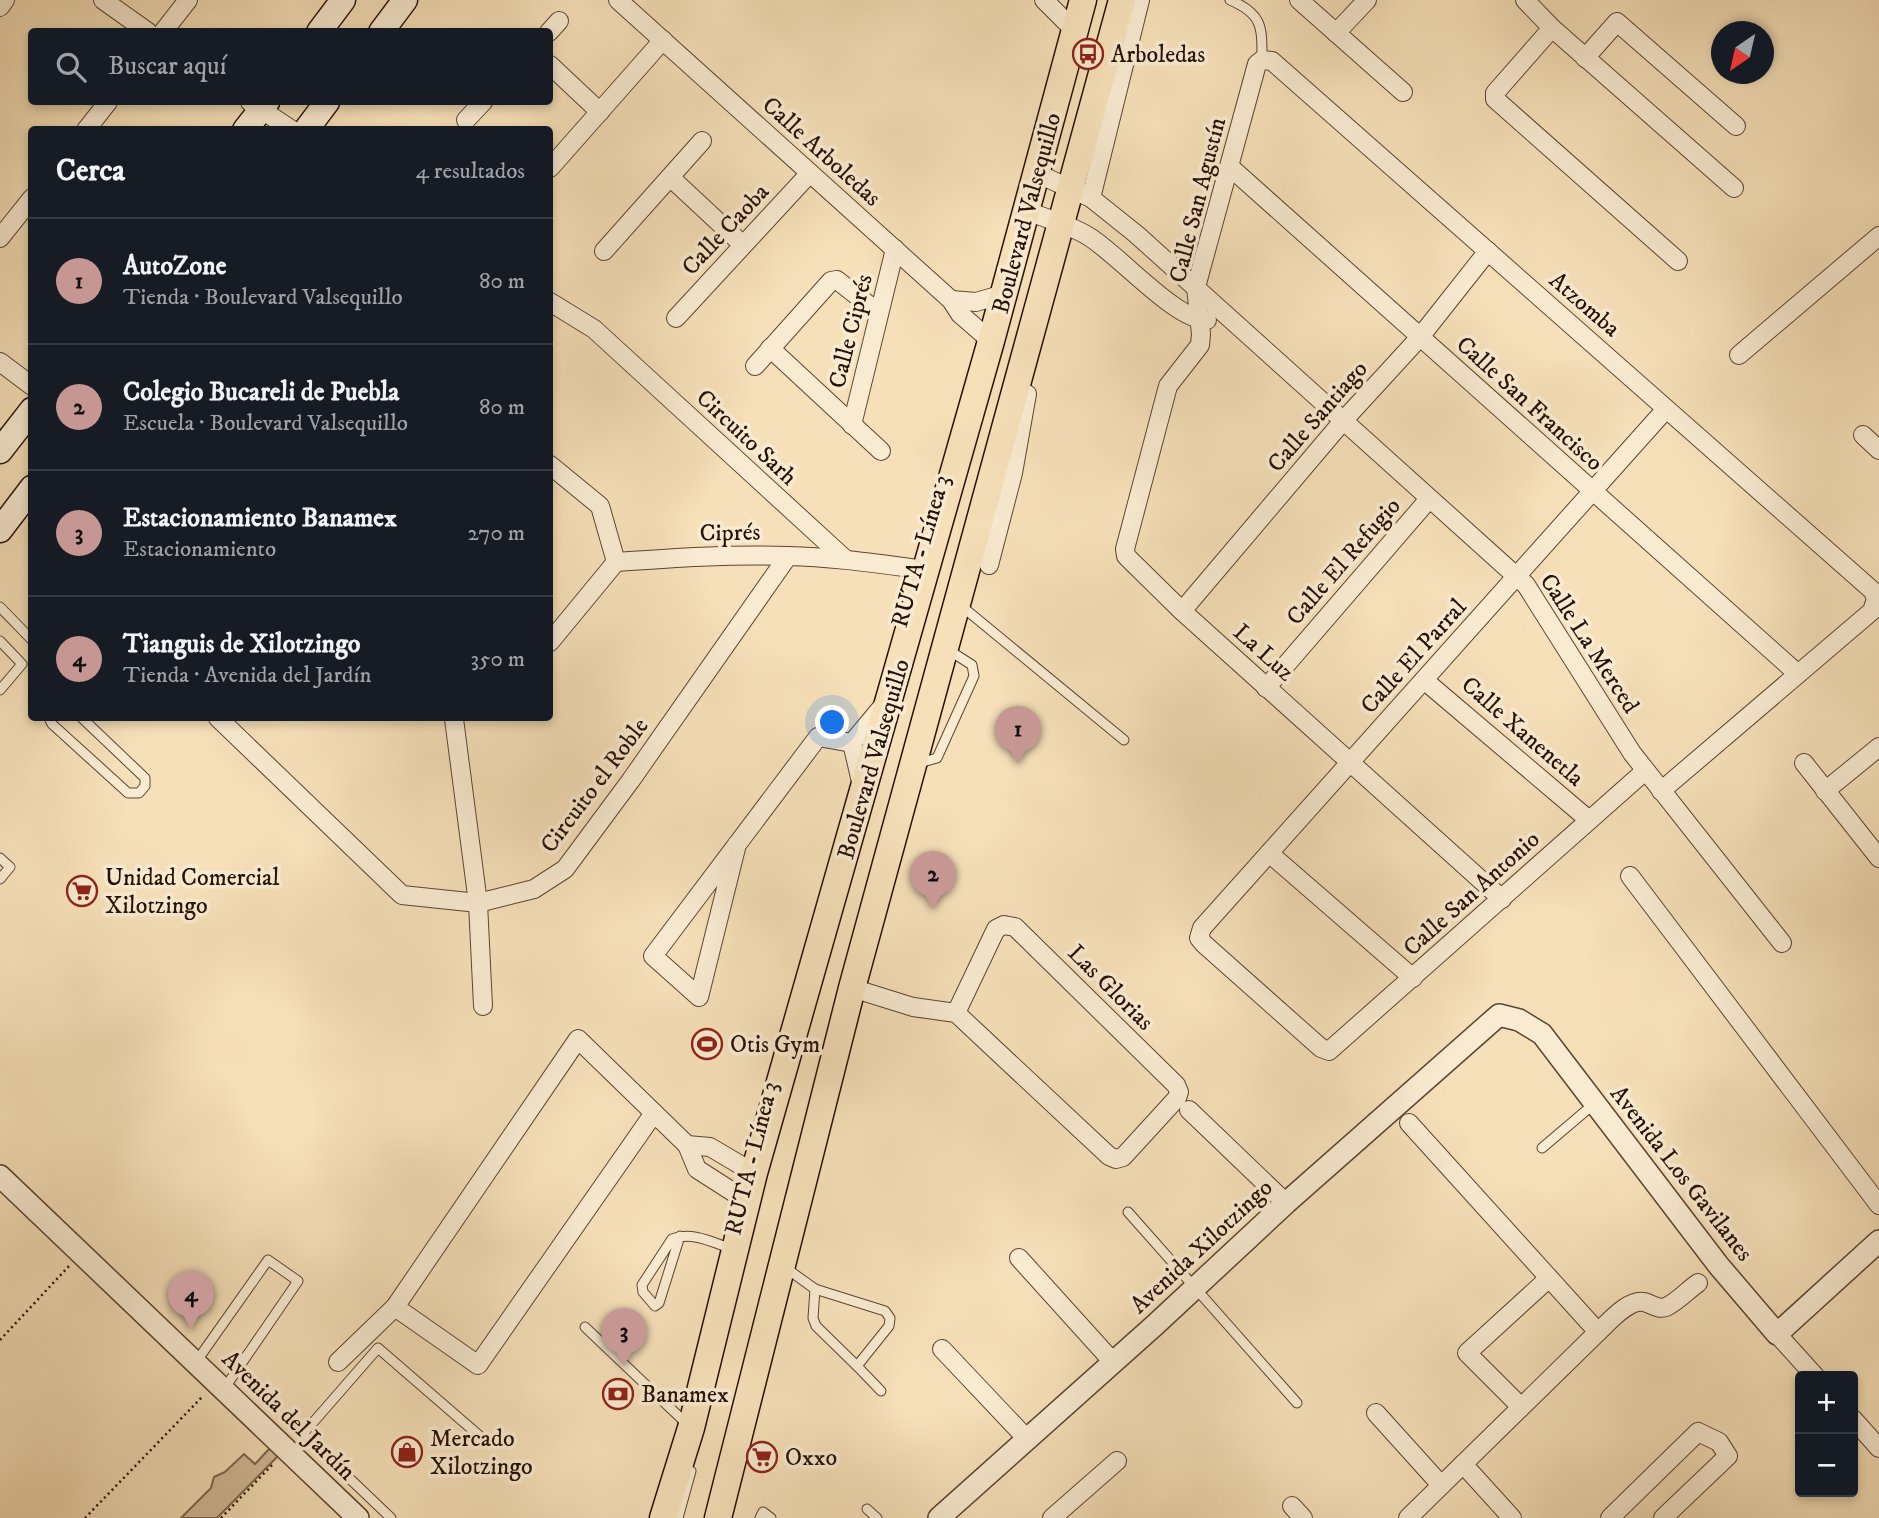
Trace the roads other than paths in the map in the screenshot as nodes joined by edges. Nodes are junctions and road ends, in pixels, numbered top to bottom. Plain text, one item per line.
1 (5, 0) edge
2 (103, 0) edge
3 (188, 0) edge
4 (343, 0) edge
5 (405, 0) edge
6 (618, 0) edge
7 (1044, 0) edge
8 (1083, 0) edge
9 (1091, 0) edge
10 (1114, 0) edge
11 (1122, 0) edge
12 (1140, 0) edge
13 (1230, 0) edge
14 (1300, 0) edge
15 (1367, 0) edge
16 (1525, 0) edge
17 (0, 7) edge
18 (142, 28) edge
19 (166, 28) edge
20 (322, 28) edge
21 (384, 28) edge
22 (1552, 28) junction
23 (1075, 31) junction
24 (1336, 33) junction
25 (663, 40) junction
26 (1585, 58) junction
27 (1262, 60) junction
28 (553, 68) edge
29 (1403, 92) dead end
30 (106, 105) edge
31 (258, 105) edge
32 (260, 105) edge
33 (325, 105) edge
34 (480, 105) edge
35 (600, 112) junction
36 (466, 120) dead end
37 (89, 126) edge
38 (247, 126) edge
39 (287, 126) edge
40 (309, 126) edge
41 (1736, 127) dead end
42 (702, 141) dead end
43 (553, 165) edge
44 (1230, 167) junction
45 (810, 173) junction
46 (1040, 175) junction
47 (670, 177) junction
48 (1734, 188) dead end
49 (1075, 191) junction
50 (28, 203) edge
51 (1030, 212) junction
52 (1057, 223) junction
53 (1879, 236) edge
54 (0, 238) edge
55 (743, 245) junction
56 (895, 249) junction
57 (604, 251) dead end
58 (1488, 251) junction
59 (1678, 261) dead end
60 (1196, 287) junction
61 (1004, 294) junction
62 (951, 300) junction
63 (553, 304) edge
64 (879, 313) junction
65 (676, 318) dead end
66 (1228, 319) junction
67 (1200, 320) junction
68 (1420, 337) junction
69 (991, 341) junction
70 (770, 348) junction
71 (1739, 355) dead end
72 (0, 362) edge
73 (755, 366) dead end
74 (28, 383) edge
75 (1168, 386) joint
76 (1017, 408) junction
77 (1667, 409) junction
78 (28, 415) edge
79 (1343, 422) junction
80 (852, 425) junction
81 (1863, 435) dead end
82 (1879, 450) edge
83 (881, 451) dead end
84 (0, 452) edge
85 (553, 467) edge
86 (1592, 491) junction
87 (28, 493) edge
88 (1429, 499) junction
89 (0, 530) edge
90 (788, 556) junction
91 (845, 559) junction
92 (616, 562) junction
93 (989, 565) dead end
94 (927, 570) junction
95 (1516, 576) junction
96 (958, 603) junction
97 (0, 607) edge
98 (1182, 611) junction
99 (28, 636) edge
100 (553, 638) edge
101 (0, 641) edge
102 (945, 648) junction
103 (1798, 674) junction
104 (1424, 680) junction
105 (1266, 688) junction
106 (0, 690) edge
107 (889, 699) junction
108 (50, 721) edge
109 (85, 721) edge
110 (221, 721) edge
111 (453, 721) edge
112 (1124, 740) dead end
113 (852, 743) junction
114 (1879, 747) edge
115 (1350, 763) junction
116 (1804, 763) dead end
117 (914, 764) junction
118 (1645, 771) junction
119 (1661, 791) junction
120 (1825, 791) junction
121 (864, 794) junction
122 (1589, 820) junction
123 (737, 844) junction
124 (1269, 853) junction
125 (0, 858) edge
126 (1879, 858) edge
127 (1630, 876) dead end
128 (0, 879) edge
129 (1502, 899) junction
130 (478, 902) junction
131 (1782, 943) dead end
132 (1413, 978) junction
133 (852, 988) junction
134 (483, 1006) dead end
135 (956, 1013) junction
136 (1499, 1015) joint
137 (1328, 1051) joint
138 (791, 1082) dead end
139 (1595, 1103) junction
140 (1189, 1110) dead end
141 (654, 1113) junction
142 (1409, 1123) dead end
143 (687, 1145) junction
144 (1542, 1148) dead end
145 (754, 1173) junction
146 (0, 1176) edge
147 (747, 1201) junction
148 (1286, 1203) junction
149 (1879, 1205) edge
150 (1128, 1212) dead end
151 (680, 1236) junction
152 (1879, 1241) edge
153 (735, 1250) junction
154 (1019, 1258) dead end
155 (782, 1265) junction
156 (1548, 1279) junction
157 (1698, 1283) dead end
158 (1195, 1287) junction
159 (815, 1289) junction
160 (395, 1307) junction
161 (584, 1328) dead end
162 (1598, 1332) junction
163 (1777, 1334) junction
164 (942, 1349) dead end
165 (196, 1362) junction
166 (1114, 1362) junction
167 (338, 1363) dead end
168 (858, 1366) junction
169 (1810, 1371) edge
170 (220, 1385) junction
171 (881, 1391) dead end
172 (1297, 1403) dead end
173 (1521, 1407) junction
174 (1376, 1413) dead end
175 (1858, 1425) edge
176 (691, 1428) junction
177 (303, 1434) junction
178 (482, 1438) dead end
179 (1027, 1439) junction
180 (1879, 1448) edge
181 (287, 1449) junction
182 (695, 1456) dead end
183 (1117, 1461) dead end
184 (1463, 1464) junction
185 (1441, 1485) junction
186 (867, 1509) dead end
187 (358, 1518) edge
188 (391, 1518) edge
189 (663, 1518) edge
190 (678, 1518) edge
191 (707, 1518) edge
192 (718, 1518) edge
193 (761, 1518) edge
194 (771, 1518) edge
195 (877, 1518) edge
196 (939, 1518) edge
197 (1052, 1518) edge
198 (1408, 1518) edge
199 (1512, 1518) edge
200 (1610, 1518) edge
201 (1663, 1518) edge

1 - 17 street
2 - 18 street
3 - 19 street
4 - 20 main road
5 - 21 main road
6 - 25 street, Calle Arboledas
7 - 23 street
8 - 23 main road, Boulevard Valsequillo
9 - 46 lane
10 - 49 lane
11 - 49 main road, Boulevard Valsequillo
12 - 49 street
13 - 27 lane
14 - 24 street
15 - 24 street
16 - 22 street
22 - 26 street
22 - 59 street
23 - 46 main road, Boulevard Valsequillo
24 - 29 street
25 - 35 street
25 - 45 street, Calle Arboledas
26 - 41 street
26 - 48 street
27 - 44 street, Calle San Agustín
27 - 58 street, Atzomba
28 - 35 street
30 - 37 street
31 - 38 main road
32 - 39 street
33 - 40 main road
34 - 36 street
35 - 43 street
42 - 47 street
44 - 60 street, Calle San Agustín
44 - 68 street, Calle San Francisco
45 - 55 street, Calle Caoba
45 - 56 street, Calle Arboledas
46 - 49 street, Calle La Merced
46 - 51 main road, Boulevard Valsequillo
47 - 55 street
47 - 57 street
49 - 52 main road, Boulevard Valsequillo
49 - 60 street, Calle La Merced
50 - 54 street
51 - 52 street
51 - 61 main road, Boulevard Valsequillo
51 - 138 lane, RUTA - Línea 3
52 - 67 street
52 - 76 main road, Boulevard Valsequillo
52 - 191 lane
53 - 71 street
55 - 65 street, Calle Caoba
56 - 62 street, Calle Arboledas
56 - 64 street, Calle Ciprés
58 - 68 street, Calle Santiago
58 - 77 street, Atzomba
60 - 66 street, Calle La Merced
60 - 67 street, Calle San Agustín
61 - 62 street
61 - 69 main road, Boulevard Valsequillo
62 - 69 street, Calle Arboledas
63 - 91 street, Circuito Sarh
64 - 70 street
64 - 80 street, Calle Ciprés
66 - 67 street
66 - 79 street, Calle La Merced
67 - 75 street, Calle San Agustín
68 - 79 street, Calle Santiago
68 - 86 street, Calle San Francisco
69 - 94 main road, Boulevard Valsequillo
70 - 73 street
70 - 80 street
72 - 74 street
75 - 98 street, La Luz
76 - 93 street
76 - 96 main road, Boulevard Valsequillo
77 - 86 street, Calle El Parral
77 - 103 street, Atzomba
78 - 84 main road
79 - 88 street, Calle La Merced
79 - 98 street, Calle Santiago
80 - 83 street
81 - 82 street
85 - 92 street
86 - 95 street, Calle El Parral
86 - 103 street, Calle San Francisco
87 - 89 main road
88 - 95 street, Calle La Merced
88 - 105 street, Calle El Refugio
90 - 91 street, Ciprés
90 - 92 street, Ciprés
90 - 130 street, Circuito el Roble
91 - 94 street
92 - 100 street
94 - 107 main road, Boulevard Valsequillo
95 - 104 street, Calle El Parral
95 - 118 street, Calle La Merced
96 - 102 main road, Boulevard Valsequillo
96 - 112 lane
97 - 99 lane
98 - 105 street, La Luz
101 - 106 lane
102 - 117 main road, Boulevard Valsequillo
102 - 117 lane
103 - 119 street
104 - 115 street, Calle El Parral
104 - 122 street, Calle Xanenetla
105 - 115 street, La Luz
107 - 113 street
107 - 121 main road, Boulevard Valsequillo
108 - 109 lane
110 - 130 street, Circuito el Roble
111 - 130 street
113 - 121 street
113 - 123 street
114 - 120 street
115 - 124 street, Calle El Parral
115 - 129 street, La Luz
116 - 120 street
117 - 133 main road, Boulevard Valsequillo
118 - 119 street, Calle La Merced
118 - 122 street, Calle San Antonio
119 - 131 street, Calle La Merced
120 - 126 street
121 - 145 main road, Boulevard Valsequillo
122 - 129 street, Calle San Antonio
123 - 123 street
124 - 132 street
124 - 137 street, Calle El Parral
125 - 128 lane
127 - 149 street
129 - 132 street, Calle San Antonio
130 - 134 street
132 - 137 street, Calle San Antonio
133 - 135 street
133 - 155 main road, Boulevard Valsequillo
135 - 135 street, Las Glorias
136 - 139 street, Avenida Los Gavilanes
136 - 148 street, Avenida Xilotzingo
139 - 144 lane
139 - 163 street, Avenida Los Gavilanes
140 - 148 street
141 - 143 street
141 - 160 street
141 - 160 street
142 - 156 street
143 - 145 street
143 - 147 street
145 - 147 main road, Boulevard Valsequillo
146 - 165 street, Avenida del Jardín
147 - 153 main road, Boulevard Valsequillo
148 - 158 street, Avenida Xilotzingo
150 - 158 lane
151 - 151 lane
151 - 153 lane
152 - 163 street
153 - 176 main road, Boulevard Valsequillo
154 - 166 street
155 - 159 lane
155 - 192 main road, Boulevard Valsequillo
156 - 162 street
156 - 173 street
157 - 162 street
158 - 166 street, Avenida Xilotzingo
158 - 172 lane
159 - 168 lane
159 - 168 lane
160 - 167 street
161 - 176 lane
162 - 173 street
163 - 169 street, Avenida Los Gavilanes
164 - 179 street
165 - 170 street, Avenida del Jardín
165 - 170 lane
166 - 179 street, Avenida Xilotzingo
168 - 171 lane
170 - 181 street, Avenida del Jardín
173 - 184 street
174 - 185 street
175 - 180 street
176 - 189 main road, Boulevard Valsequillo
177 - 178 lane
177 - 181 lane
177 - 188 lane
179 - 196 street, Avenida Xilotzingo
181 - 187 street, Avenida del Jardín
182 - 190 lane
183 - 197 street
184 - 185 street
184 - 199 street
185 - 198 street
186 - 195 lane
193 - 194 lane
200 - 201 street

